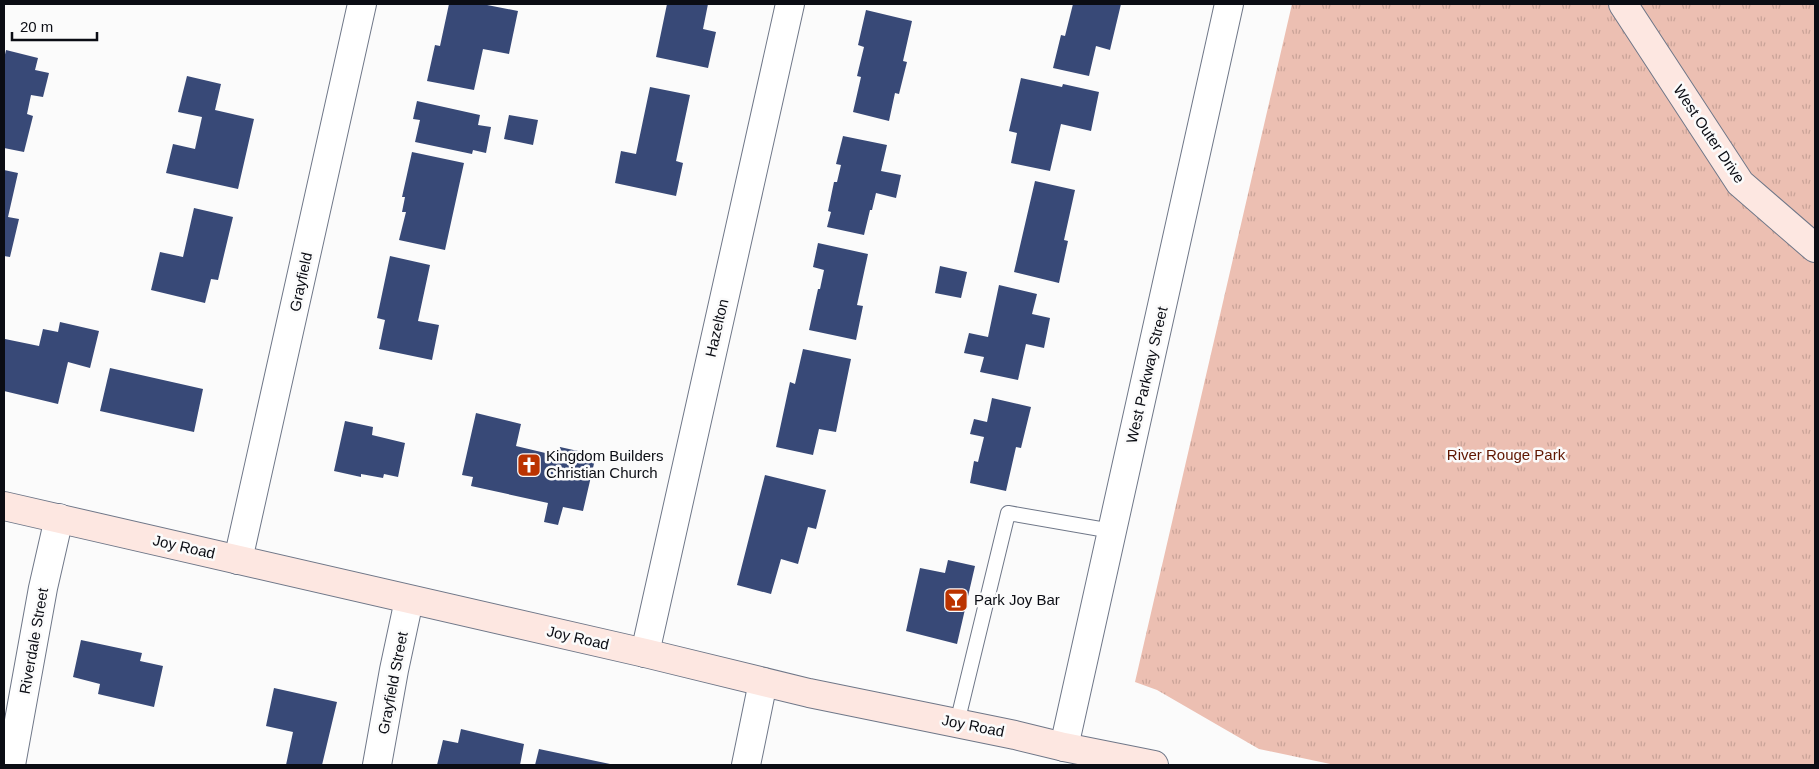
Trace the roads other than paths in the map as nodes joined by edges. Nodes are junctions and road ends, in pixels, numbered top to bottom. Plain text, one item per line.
1 (362, 4) edge
2 (790, 4) edge
3 (1230, 4) edge
4 (1623, 4) edge
5 (1815, 248) edge
6 (4, 506) edge
7 (59, 518) junction
8 (1112, 531) junction
9 (238, 560) junction
10 (409, 600) junction
11 (645, 652) junction
12 (763, 682) junction
13 (957, 723) junction
14 (1064, 747) junction
15 (11, 765) edge
16 (377, 765) edge
17 (746, 765) edge
18 (1153, 765) edge

1 - 9 street, Grayfield
2 - 11 street, Hazelton
3 - 8 street, West Parkway Street
4 - 5 main road, West Outer Drive
6 - 7 main road, Joy Road
7 - 9 main road, Joy Road
7 - 15 street, Riverdale Street
8 - 13 lane
8 - 14 street, West Parkway Street
9 - 10 main road, Joy Road
10 - 11 main road, Joy Road
10 - 16 street, Grayfield Street
11 - 12 main road, Joy Road
12 - 13 main road, Joy Road
12 - 17 street
13 - 14 main road, Joy Road
14 - 18 main road, Joy Road

